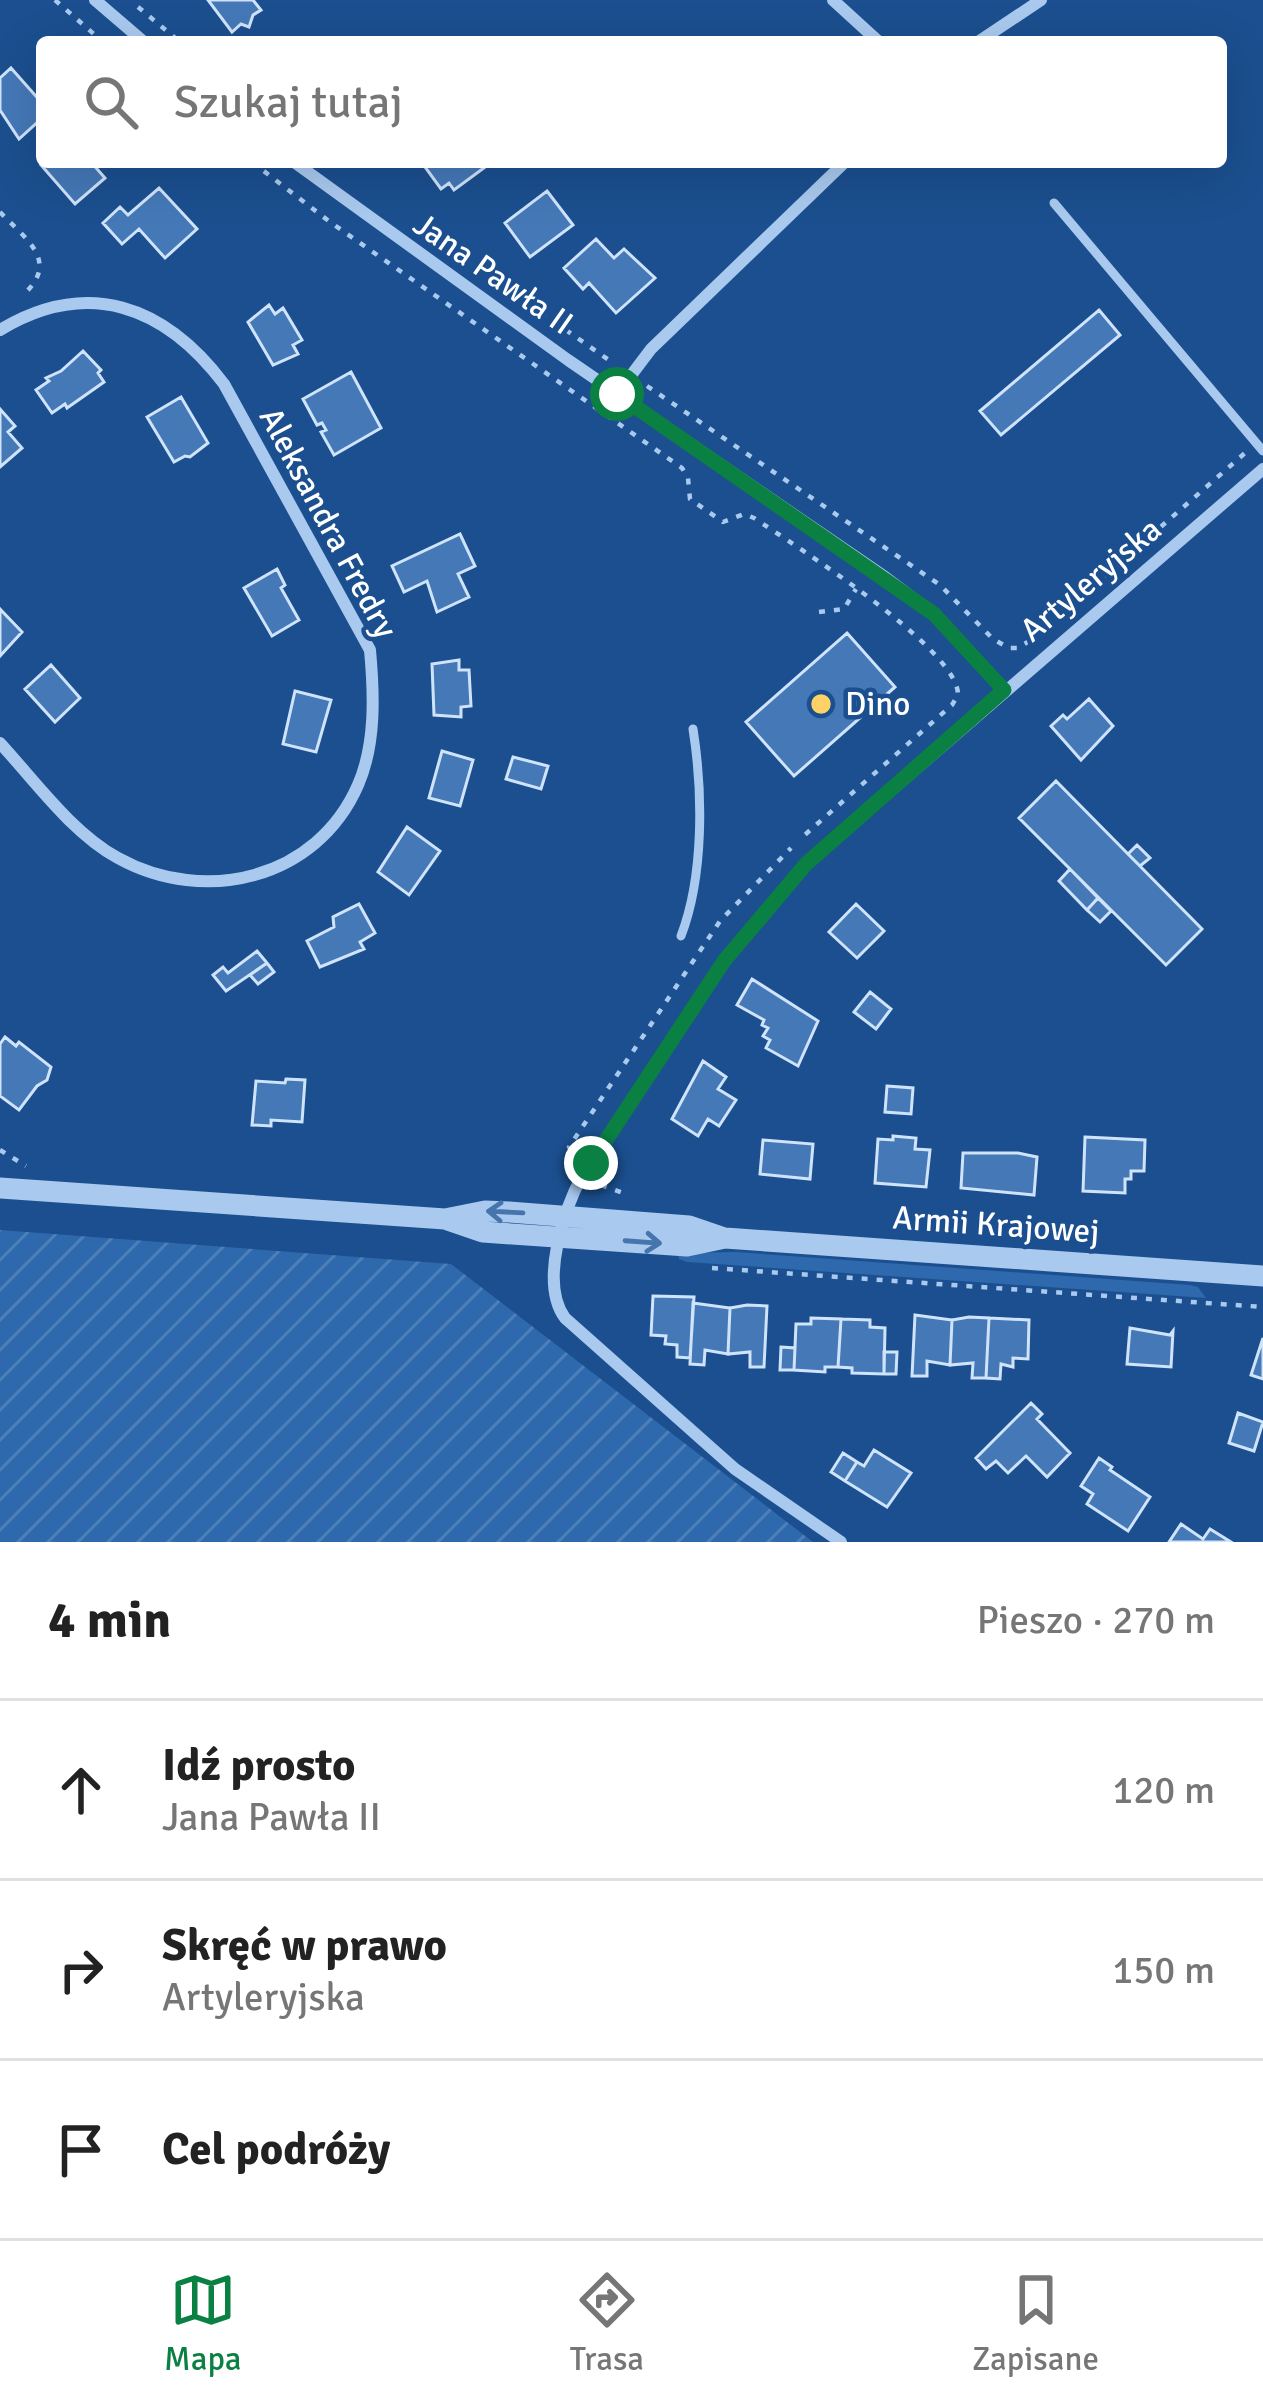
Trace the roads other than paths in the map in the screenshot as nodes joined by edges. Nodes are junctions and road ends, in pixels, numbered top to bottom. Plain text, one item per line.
1 (95, 0) edge
2 (833, 0) edge
3 (1041, 0) edge
4 (137, 36) edge
5 (872, 36) edge
6 (987, 36) edge
7 (301, 168) edge
8 (838, 168) edge
9 (1054, 203) dead end
10 (0, 330) edge
11 (617, 394) junction
12 (1260, 447) edge
13 (1263, 469) edge
14 (1004, 690) junction
15 (693, 729) dead end
16 (0, 743) edge
17 (681, 935) dead end
18 (0, 1188) edge
19 (562, 1227) junction
20 (1263, 1276) edge
21 (841, 1542) edge

1 - 4 street
2 - 5 street
3 - 6 street
7 - 11 street, Jana Pawła II
8 - 11 street
9 - 12 lane
10 - 16 street, Aleksandra Fredry
11 - 14 street, Jana Pawła II
13 - 14 street, Artyleryjska
14 - 19 street, Artyleryjska
15 - 17 lane
18 - 19 street, Armii Krajowej
19 - 20 street, Armii Krajowej
19 - 21 street

